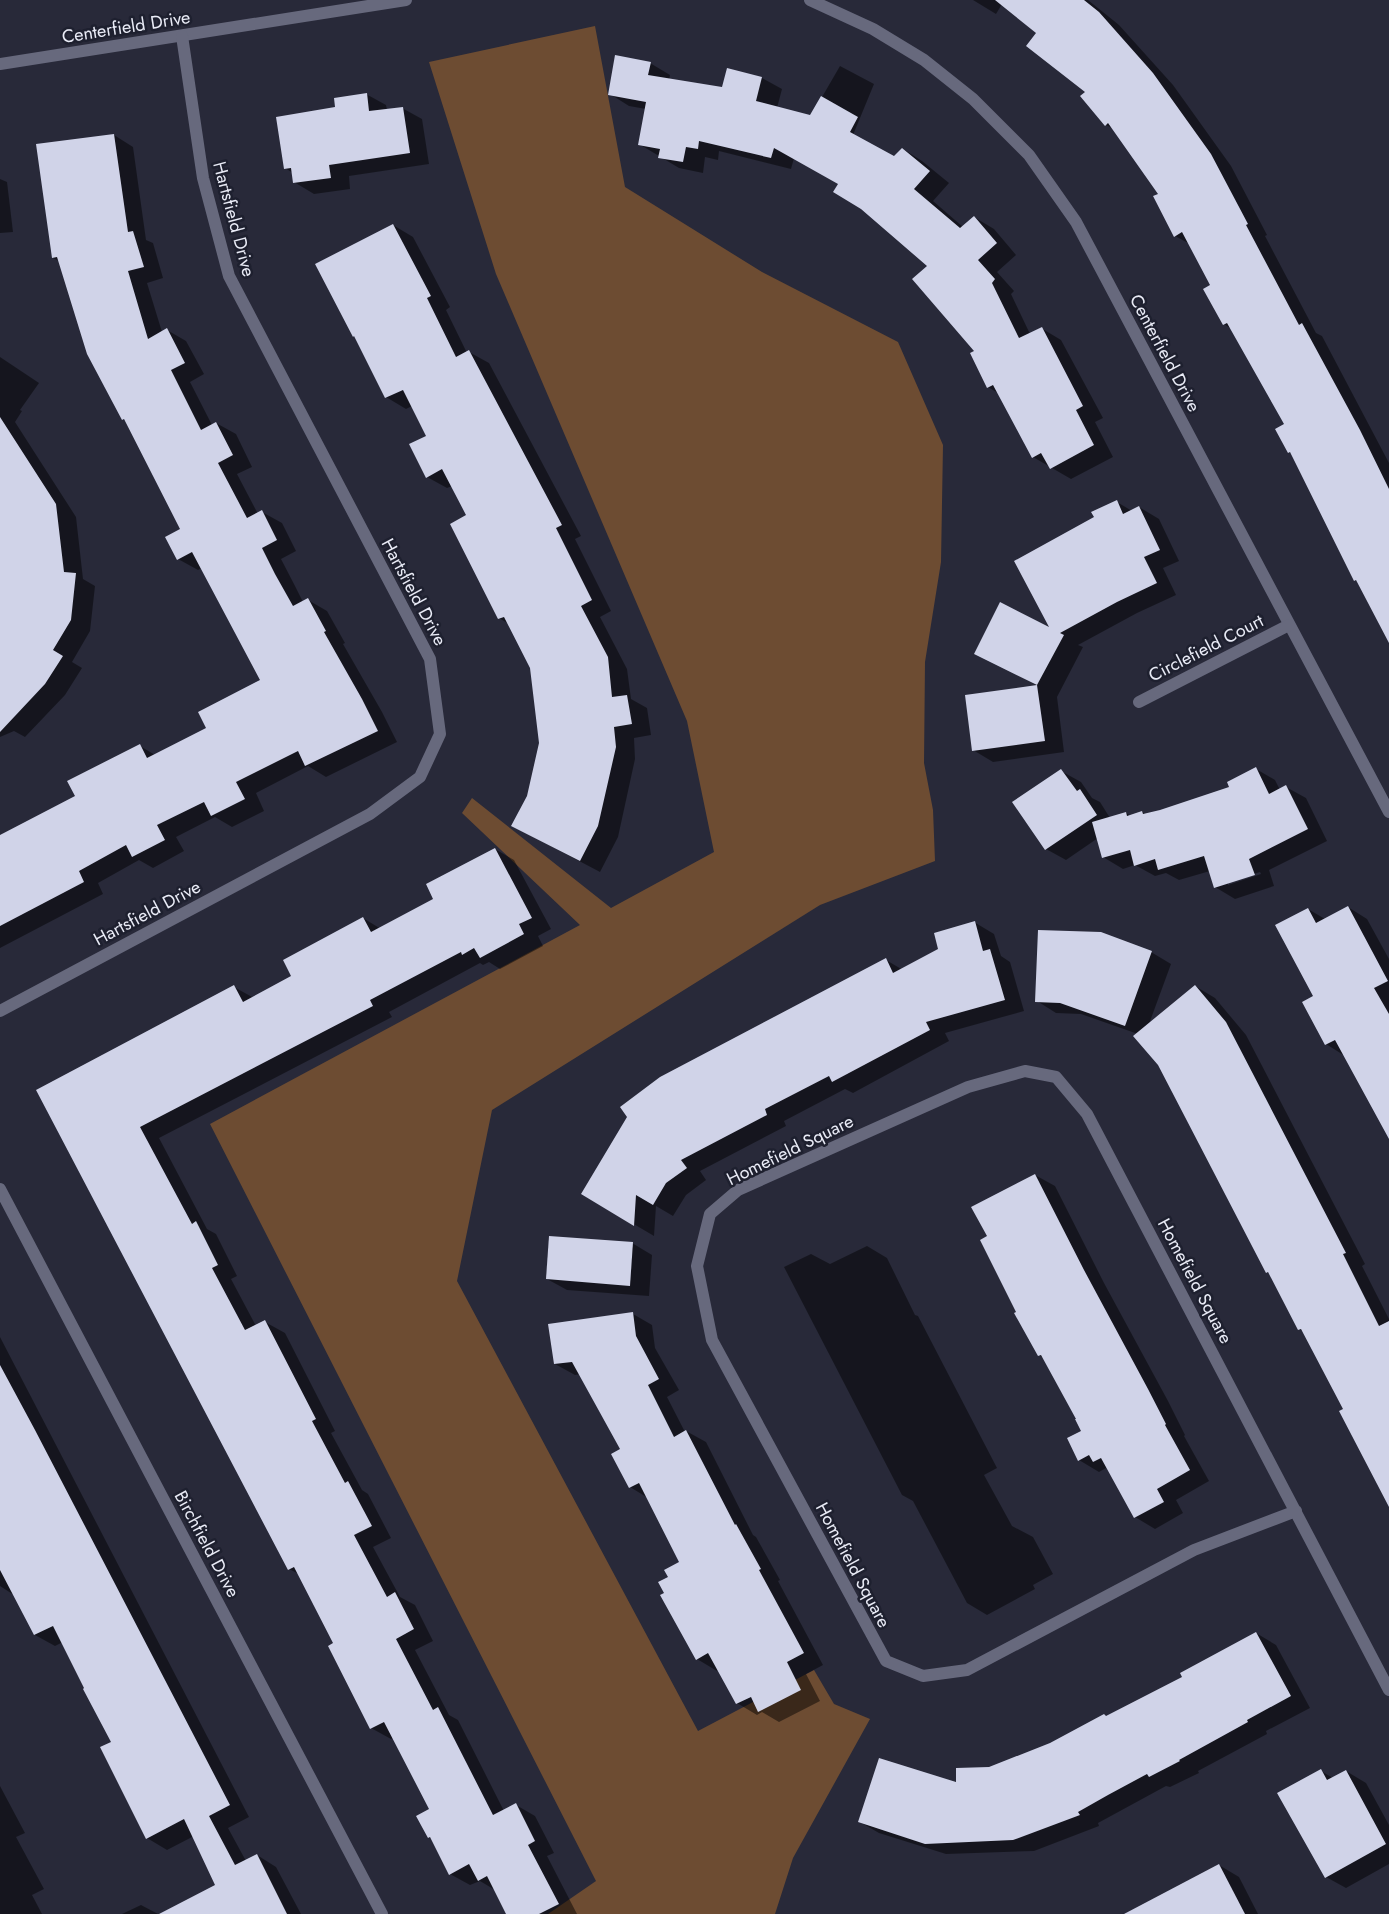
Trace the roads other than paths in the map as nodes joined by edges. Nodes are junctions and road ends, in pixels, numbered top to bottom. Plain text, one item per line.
1 (406, 0) edge
2 (810, 0) edge
3 (182, 36) junction
4 (0, 64) edge
5 (1289, 625) junction
6 (1139, 702) dead end
7 (1389, 812) edge
8 (0, 1011) edge
9 (0, 1189) edge
10 (1296, 1511) junction
11 (1389, 1690) edge
12 (382, 1914) edge

1 - 3 street, Centerfield Drive
2 - 5 street, Centerfield Drive
3 - 4 street, Centerfield Drive
3 - 8 street, Hartsfield Drive
5 - 6 street, Circlefield Court
5 - 7 street, Centerfield Drive
9 - 12 street, Birchfield Drive
10 - 10 street, Homefield Square
10 - 11 street, Homefield Square

